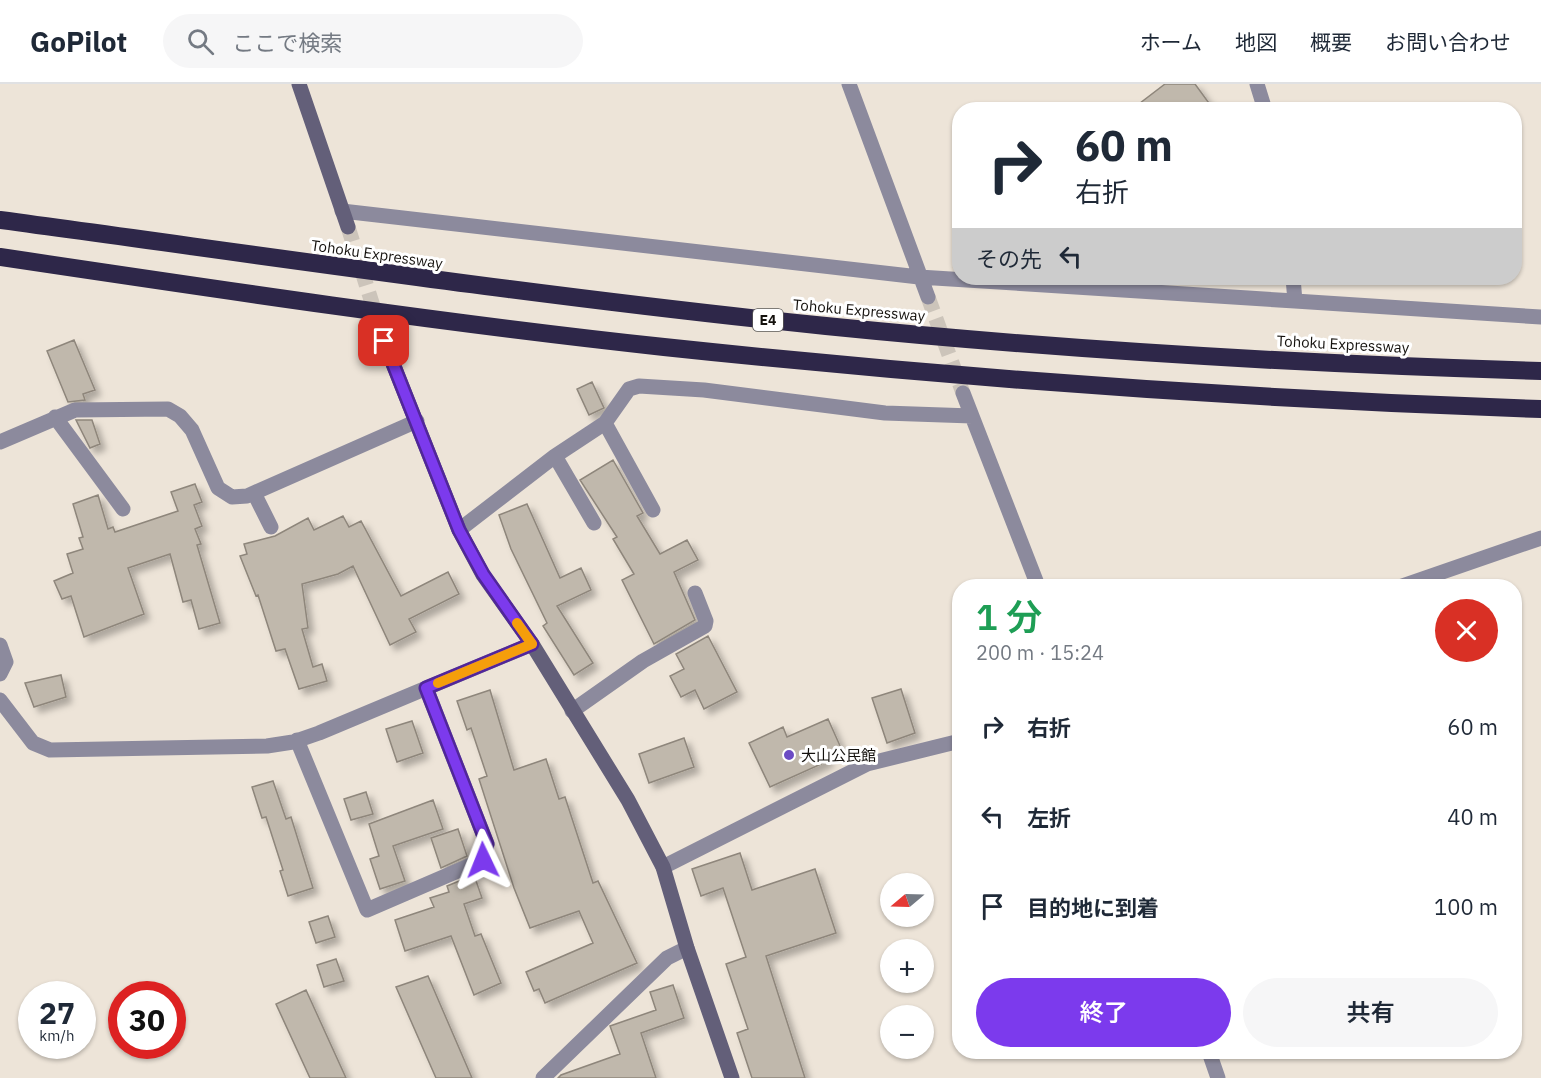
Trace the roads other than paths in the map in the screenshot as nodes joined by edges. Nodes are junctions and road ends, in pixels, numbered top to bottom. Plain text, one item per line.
1 (298, 84) edge
2 (849, 84) edge
3 (1257, 84) edge
4 (1263, 102) edge
5 (342, 211) junction
6 (0, 219) edge
7 (348, 227) tunnel mouth
8 (0, 257) edge
9 (919, 277) junction
10 (952, 279) edge
11 (1044, 285) edge
12 (1294, 285) edge
13 (928, 297) tunnel mouth
14 (1295, 301) junction
15 (1541, 317) edge
16 (384, 341) tunnel mouth
17 (1541, 371) edge
18 (963, 393) tunnel mouth
19 (1541, 409) edge
20 (972, 416) junction
21 (55, 417) junction
22 (417, 420) junction
23 (605, 423) junction
24 (0, 442) edge
25 (555, 456) junction
26 (254, 492) junction
27 (123, 509) dead end
28 (653, 510) dead end
29 (594, 523) dead end
30 (271, 528) dead end
31 (459, 530) junction
32 (1541, 538) edge
33 (1035, 579) edge
34 (1422, 579) edge
35 (695, 593) dead end
36 (532, 644) junction
37 (0, 645) edge
38 (0, 674) edge
39 (426, 688) junction
40 (0, 700) edge
41 (572, 711) junction
42 (297, 740) junction
43 (952, 743) edge
44 (663, 867) junction
45 (687, 948) junction
46 (1211, 1059) edge
47 (543, 1078) edge
48 (732, 1078) edge
49 (1218, 1078) edge

1 - 5 street
2 - 9 street
3 - 4 street
5 - 7 street
5 - 9 street
6 - 17 highway, Tohoku Expressway / E4
8 - 19 highway
9 - 10 street
9 - 13 street
11 - 14 street
12 - 14 street
14 - 15 street
16 - 22 street
18 - 20 street
20 - 23 street
20 - 33 street
21 - 24 street
21 - 26 street
21 - 27 street
22 - 26 street
22 - 31 street
23 - 25 street
23 - 28 street
25 - 29 street
25 - 31 street
26 - 30 street
31 - 36 street
32 - 34 street
35 - 41 street
36 - 39 street
36 - 41 street
37 - 38 street
39 - 42 street
39 - 42 street
40 - 42 street
41 - 44 street
43 - 44 street
44 - 45 street
45 - 47 street
45 - 48 street
46 - 49 street

